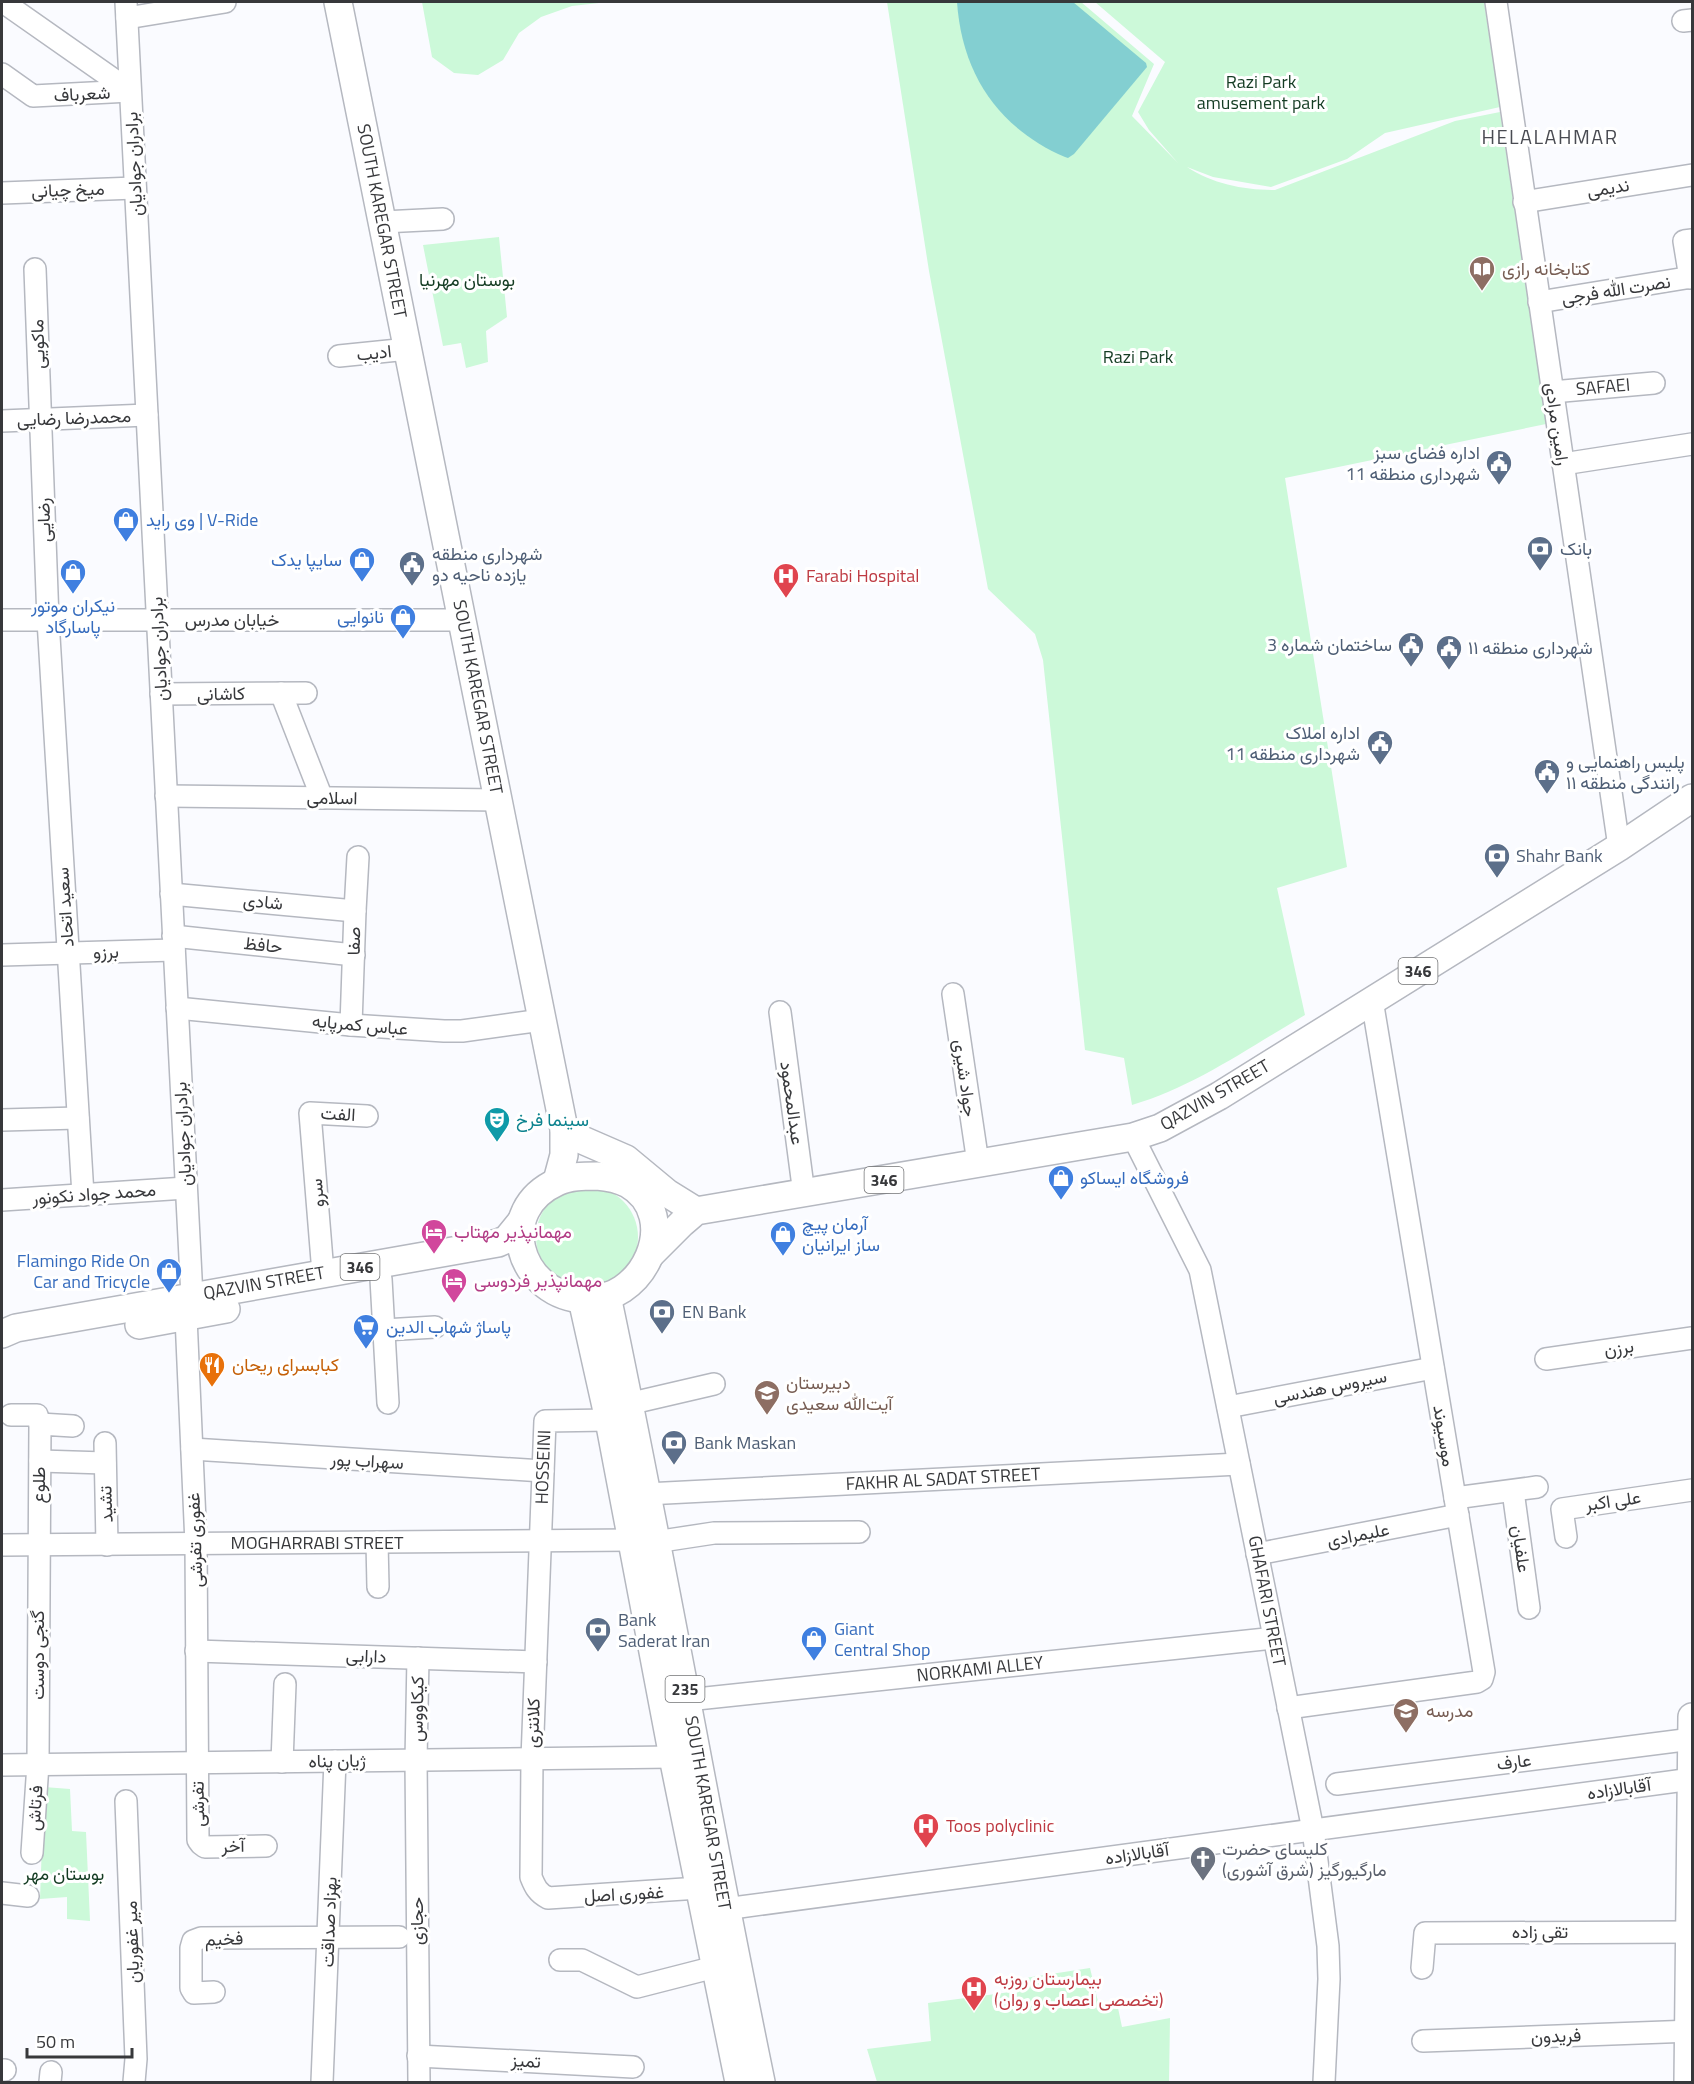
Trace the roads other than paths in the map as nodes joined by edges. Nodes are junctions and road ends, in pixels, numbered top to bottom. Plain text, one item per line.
1 (3, 2) edge
2 (225, 2) edge
3 (338, 2) edge
4 (1496, 2) edge
5 (126, 10) edge
6 (2, 74) edge
7 (130, 91) junction
8 (1692, 175) edge
9 (135, 188) junction
10 (2, 193) edge
11 (1524, 202) junction
12 (443, 219) dead end
13 (383, 222) junction
14 (1692, 240) edge
15 (35, 269) dead end
16 (1691, 278) edge
17 (1539, 302) junction
18 (408, 350) junction
19 (339, 357) dead end
20 (1654, 382) dead end
21 (1552, 392) junction
22 (147, 416) junction
23 (40, 419) junction
24 (2, 421) edge
25 (1692, 444) edge
26 (1563, 464) junction
27 (2, 620) edge
28 (48, 620) junction
29 (157, 620) junction
30 (463, 620) junction
31 (282, 693) junction
32 (306, 693) dead end
33 (161, 694) junction
34 (166, 796) junction
35 (322, 798) junction
36 (1692, 798) edge
37 (499, 800) junction
38 (1618, 847) junction
39 (358, 857) dead end
40 (171, 894) junction
41 (354, 911) junction
42 (174, 943) junction
43 (68, 953) junction
44 (2, 955) edge
45 (354, 955) junction
46 (953, 994) dead end
47 (1372, 1000) junction
48 (177, 1008) junction
49 (780, 1012) dead end
50 (542, 1020) junction
51 (351, 1025) junction
52 (310, 1113) joint
53 (366, 1116) dead end
54 (78, 1118) junction
55 (2, 1120) edge
56 (564, 1129) junction
57 (1133, 1137) junction
58 (978, 1163) junction
59 (557, 1181) junction
60 (186, 1188) junction
61 (804, 1194) junction
62 (83, 1195) junction
63 (2, 1200) edge
64 (696, 1211) junction
65 (520, 1223) junction
66 (522, 1254) junction
67 (651, 1254) junction
68 (323, 1273) junction
69 (381, 1279) junction
70 (594, 1298) junction
71 (189, 1307) junction
72 (435, 1327) dead end
73 (384, 1330) junction
74 (2, 1334) edge
75 (1692, 1338) edge
76 (2, 1344) edge
77 (1546, 1359) dead end
78 (1433, 1368) junction
79 (714, 1384) dead end
80 (388, 1403) dead end
81 (1228, 1407) junction
82 (619, 1412) junction
83 (11, 1415) dead end
84 (40, 1425) junction
85 (74, 1426) dead end
86 (192, 1449) junction
87 (40, 1461) junction
88 (1239, 1464) junction
89 (543, 1471) junction
90 (1537, 1487) dead end
91 (1692, 1490) edge
92 (1513, 1491) junction
93 (646, 1494) junction
94 (1456, 1506) junction
95 (859, 1532) dead end
96 (1566, 1537) dead end
97 (541, 1541) junction
98 (643, 1541) junction
99 (378, 1542) junction
100 (196, 1544) junction
101 (2, 1545) edge
102 (39, 1545) junction
103 (107, 1545) junction
104 (1257, 1554) junction
105 (378, 1587) dead end
106 (1529, 1608) dead end
107 (1274, 1638) junction
108 (196, 1651) junction
109 (418, 1658) junction
110 (536, 1662) junction
111 (285, 1684) dead end
112 (687, 1700) junction
113 (1288, 1708) junction
114 (1692, 1717) edge
115 (1692, 1739) edge
116 (673, 1757) junction
117 (532, 1758) junction
118 (416, 1760) junction
119 (282, 1761) junction
120 (335, 1761) junction
121 (197, 1762) junction
122 (38, 1764) junction
123 (2, 1765) edge
124 (1692, 1779) edge
125 (1337, 1784) dead end
126 (126, 1801) dead end
127 (1692, 1801) edge
128 (1312, 1830) junction
129 (201, 1845) joint
130 (266, 1846) dead end
131 (32, 1853) dead end
132 (699, 1888) junction
133 (2, 1893) edge
134 (28, 1896) dead end
135 (548, 1898) joint
136 (725, 1909) junction
137 (1691, 1932) junction
138 (328, 1937) junction
139 (399, 1937) dead end
140 (560, 1960) dead end
141 (715, 1967) junction
142 (1422, 1968) dead end
143 (214, 1992) dead end
144 (1691, 2031) edge
145 (1423, 2041) dead end
146 (418, 2056) junction
147 (633, 2067) dead end
148 (134, 2082) edge
149 (322, 2082) edge
150 (419, 2082) edge
151 (739, 2082) edge
152 (761, 2082) edge
153 (1324, 2082) edge
154 (1688, 2082) edge

1 - 7 street
2 - 5 street
3 - 13 main road, SOUTH KAREGAR STREET
4 - 11 street, رامین مرادی
5 - 7 street, برادران جوادیان
6 - 7 street, شعرباف
7 - 9 street, برادران جوادیان
8 - 11 street, ندیمی
9 - 10 street, میخ چیانی
9 - 22 street, برادران جوادیان
11 - 17 street, رامین مرادی
12 - 13 street
13 - 18 main road, SOUTH KAREGAR STREET
14 - 16 street
15 - 23 street, ماکویی
16 - 17 street, نصرت الله فرجی
17 - 21 street, رامین مرادی
18 - 19 street, ادیب
18 - 30 main road, SOUTH KAREGAR STREET
20 - 21 street, SAFAEI
21 - 26 street, رامین مرادی
22 - 23 street, محمدرضا رضایی
22 - 29 street, برادران جوادیان
23 - 24 street, محمدرضا رضایی
23 - 28 street, رضایی
25 - 26 street
26 - 38 street, رامین مرادی
27 - 28 street, خیابان مدرس
28 - 29 street, خیابان مدرس
28 - 43 street, سعید اتحاد
29 - 30 street, خیابان مدرس
29 - 33 street, برادران جوادیان
30 - 37 main road, SOUTH KAREGAR STREET
31 - 32 street, کاشانی
31 - 33 street, کاشانی
31 - 35 street
33 - 34 street, برادران جوادیان
34 - 35 street, اسلامی
34 - 40 street, برادران جوادیان
35 - 37 street, اسلامی
36 - 38 main road, QAZVIN STREET / 346
37 - 50 main road, SOUTH KAREGAR STREET
38 - 47 main road, QAZVIN STREET / 346
39 - 41 street, صفا
40 - 41 street, شادی
40 - 42 street, برادران جوادیان
41 - 45 street, صفا
42 - 43 street, برزو
42 - 45 street, حافظ
42 - 48 street, برادران جوادیان
43 - 44 street, برزو
43 - 54 street, سعید اتحاد
45 - 51 street, صفا
46 - 58 street, جواد شیری
47 - 57 main road, QAZVIN STREET / 346
47 - 78 street, موسیوند
48 - 51 street, عباس کمرپایه
48 - 60 street, برادران جوادیان
49 - 61 street, عبدالمحمود
50 - 51 street, عباس کمرپایه
50 - 56 main road, SOUTH KAREGAR STREET
52 - 53 street, الفت
52 - 68 street, سرو
54 - 55 street
54 - 62 street, سعید اتحاد
56 - 59 main road, SOUTH KAREGAR STREET
56 - 64 main road
57 - 58 main road, QAZVIN STREET / 346
57 - 81 street, GHAFARI STREET
58 - 61 main road, QAZVIN STREET / 346
59 - 65 main road
59 - 67 main road
60 - 62 street, محمد جواد نکونور
60 - 71 street, برادران جوادیان
61 - 64 main road, QAZVIN STREET / 346
62 - 63 street, محمد جواد نکونور
64 - 67 main road
65 - 66 main road
65 - 68 main road, QAZVIN STREET / 346
66 - 69 main road, QAZVIN STREET / 346
66 - 70 main road
67 - 70 main road
68 - 71 main road, QAZVIN STREET / 346
69 - 71 main road, QAZVIN STREET / 346
69 - 73 street
70 - 82 main road, SOUTH KAREGAR STREET / 235
71 - 74 main road, QAZVIN STREET / 346
71 - 76 main road, QAZVIN STREET
71 - 86 street, غفوری تفرشی
72 - 73 street
73 - 80 street
75 - 77 street, برزن
78 - 81 street, سیروس هندسی
78 - 94 street, موسیوند
79 - 82 street
81 - 88 street, GHAFARI STREET
82 - 89 street, HOSSEINI
82 - 93 main road, SOUTH KAREGAR STREET / 235
82 - 98 main road, SOUTH KAREGAR STREET / 235
83 - 84 street
84 - 85 street
84 - 87 street, طلوع
86 - 89 street, سهراب پور
86 - 100 street, غفوری تفرشی
87 - 102 street, طلوع
87 - 103 street, تشید
88 - 93 street, FAKHR AL SADAT STREET
88 - 104 street, GHAFARI STREET
89 - 97 street, HOSSEINI
90 - 92 street
91 - 96 street, علی اکبر
92 - 94 street
92 - 106 street, علفیان
93 - 98 main road, SOUTH KAREGAR STREET / 235
94 - 104 street, علیمرادی
94 - 113 street, موسیوند
95 - 98 street, MOGHARRABI STREET
97 - 98 street, MOGHARRABI STREET
97 - 99 street, MOGHARRABI STREET
97 - 110 street, کلانتری
98 - 112 main road, SOUTH KAREGAR STREET / 235
98 - 116 main road, SOUTH KAREGAR STREET / 235
99 - 100 street, MOGHARRABI STREET
99 - 105 street
100 - 103 street, MOGHARRABI STREET
100 - 108 street, غفوری تفرشی
101 - 102 street, MOGHARRABI STREET
102 - 103 street, MOGHARRABI STREET
102 - 122 street, گنجی دوست
104 - 107 street, GHAFARI STREET
107 - 112 street, NORKAMI ALLEY
107 - 113 street, GHAFARI STREET
108 - 109 street, دارابی
108 - 121 street, غفوری تفرشی
109 - 110 street, دارابی
109 - 118 street, کیکاووس
110 - 117 street, کلانتری
111 - 119 street
112 - 136 main road, SOUTH KAREGAR STREET / 235
113 - 128 street, GHAFARI STREET
114 - 115 main road
115 - 124 main road
115 - 125 street, عارف
116 - 117 street, ژیان پناه
116 - 132 main road, SOUTH KAREGAR STREET / 235
117 - 118 street, ژیان پناه
117 - 135 street, کلانتری
118 - 120 street, ژیان پناه
118 - 146 street, حجازی
119 - 120 street, ژیان پناه
119 - 121 street, ژیان پناه
120 - 138 street, بهزاد صداقت
121 - 122 street, ژیان پناه
121 - 129 street, تفرشی
122 - 123 street, ژیان پناه
122 - 131 street, فرتاش
124 - 127 main road
124 - 128 street, آقابالازاده
126 - 148 street, میر غفوریان
127 - 137 main road
128 - 136 street, آقابالازاده
128 - 153 street, GHAFARI STREET
129 - 130 street, آخر
132 - 135 street, غفوری اصل
132 - 141 main road, SOUTH KAREGAR STREET / 235
133 - 134 street
136 - 152 main road, SOUTH KAREGAR STREET / 235
137 - 142 street, تقی زاده
137 - 144 main road
138 - 139 street
138 - 143 street, فخیم
138 - 149 street, بهزاد صداقت
140 - 141 street
141 - 151 main road, SOUTH KAREGAR STREET / 235
144 - 145 street, فریدون
144 - 154 main road
146 - 147 street, تمیز
146 - 150 street, حجازی

